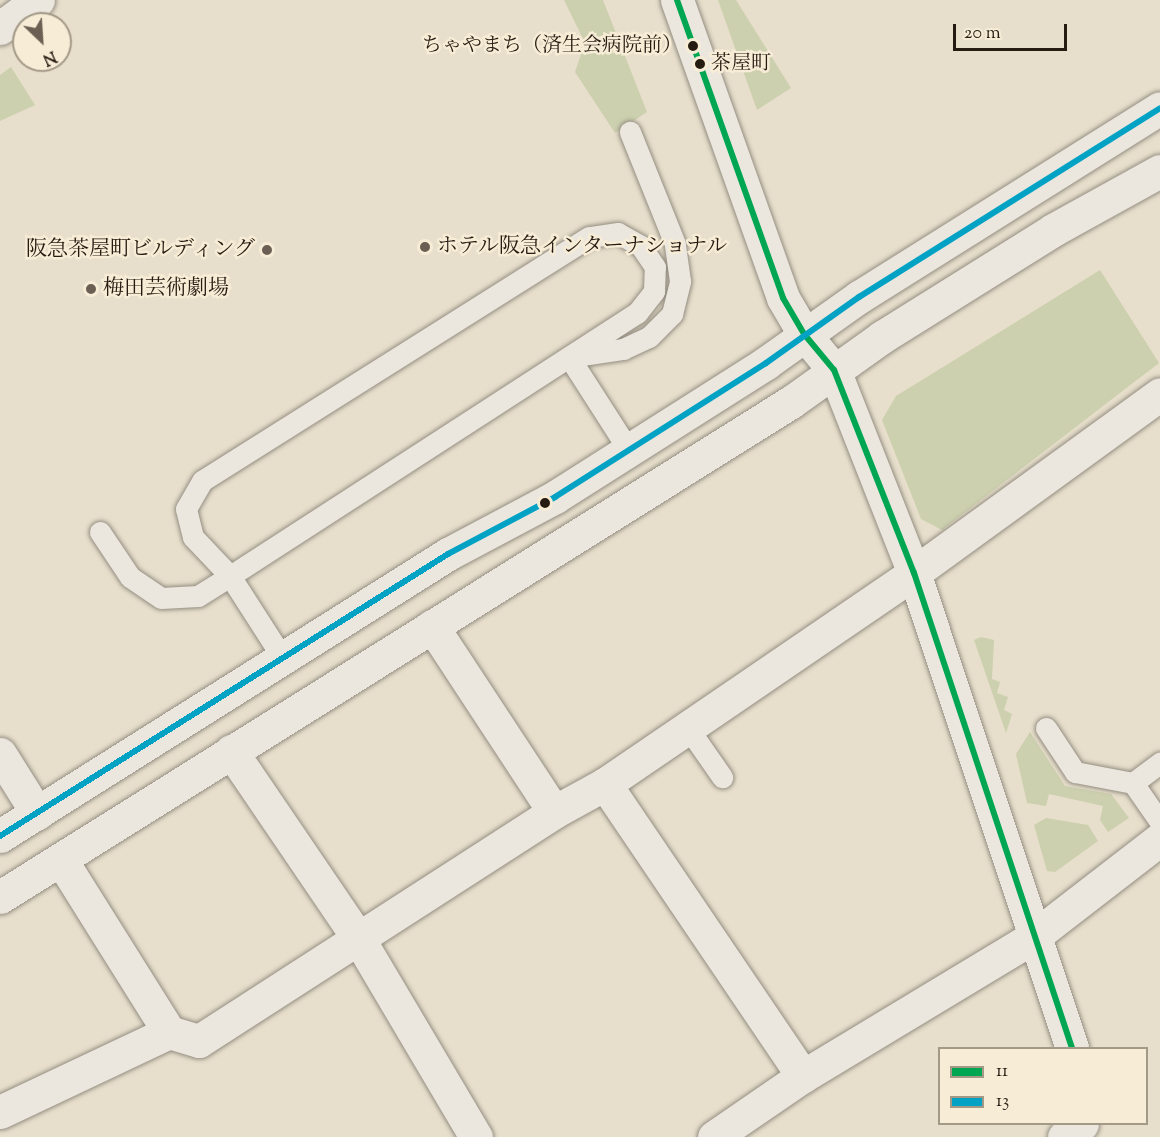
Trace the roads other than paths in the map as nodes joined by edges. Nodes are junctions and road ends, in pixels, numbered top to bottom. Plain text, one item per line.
1 (38, 0) edge
2 (677, 0) edge
3 (0, 28) edge
4 (1160, 108) edge
5 (630, 132) dead end
6 (1160, 171) edge
7 (804, 334) junction
8 (569, 357) junction
9 (834, 370) junction
10 (1160, 394) edge
11 (628, 449) junction
12 (100, 532) dead end
13 (914, 573) junction
14 (230, 576) junction
15 (432, 626) junction
16 (282, 657) junction
17 (688, 728) junction
18 (1046, 728) dead end
19 (231, 751) junction
20 (0, 754) edge
21 (1160, 763) edge
22 (722, 777) dead end
23 (1133, 783) junction
24 (605, 784) junction
25 (554, 812) junction
26 (37, 813) junction
27 (1160, 822) edge
28 (0, 836) edge
29 (1160, 839) edge
30 (62, 860) junction
31 (0, 897) edge
32 (1032, 938) junction
33 (360, 941) junction
34 (169, 1032) junction
35 (1072, 1047) edge
36 (803, 1076) junction
37 (0, 1112) edge
38 (1081, 1125) edge
39 (476, 1137) edge
40 (714, 1137) edge
41 (1064, 1137) edge

1 - 3 street
2 - 7 street
4 - 7 street
5 - 8 lane
6 - 9 street
7 - 9 street
7 - 11 street
8 - 11 lane
8 - 14 lane
8 - 14 lane
9 - 13 street
9 - 15 street
10 - 13 street
11 - 16 street
12 - 14 lane
13 - 17 street
13 - 32 street
14 - 16 lane
15 - 19 street
15 - 25 street
16 - 26 street
17 - 22 lane
17 - 24 street
18 - 23 lane
19 - 30 street
19 - 33 street
20 - 26 street
21 - 23 lane
23 - 27 lane
24 - 25 street
24 - 36 street
25 - 33 street
26 - 28 street
29 - 32 street
30 - 31 street
30 - 34 street
32 - 35 street
32 - 36 street
33 - 34 street
33 - 39 street
34 - 37 street
36 - 40 street
38 - 41 street

